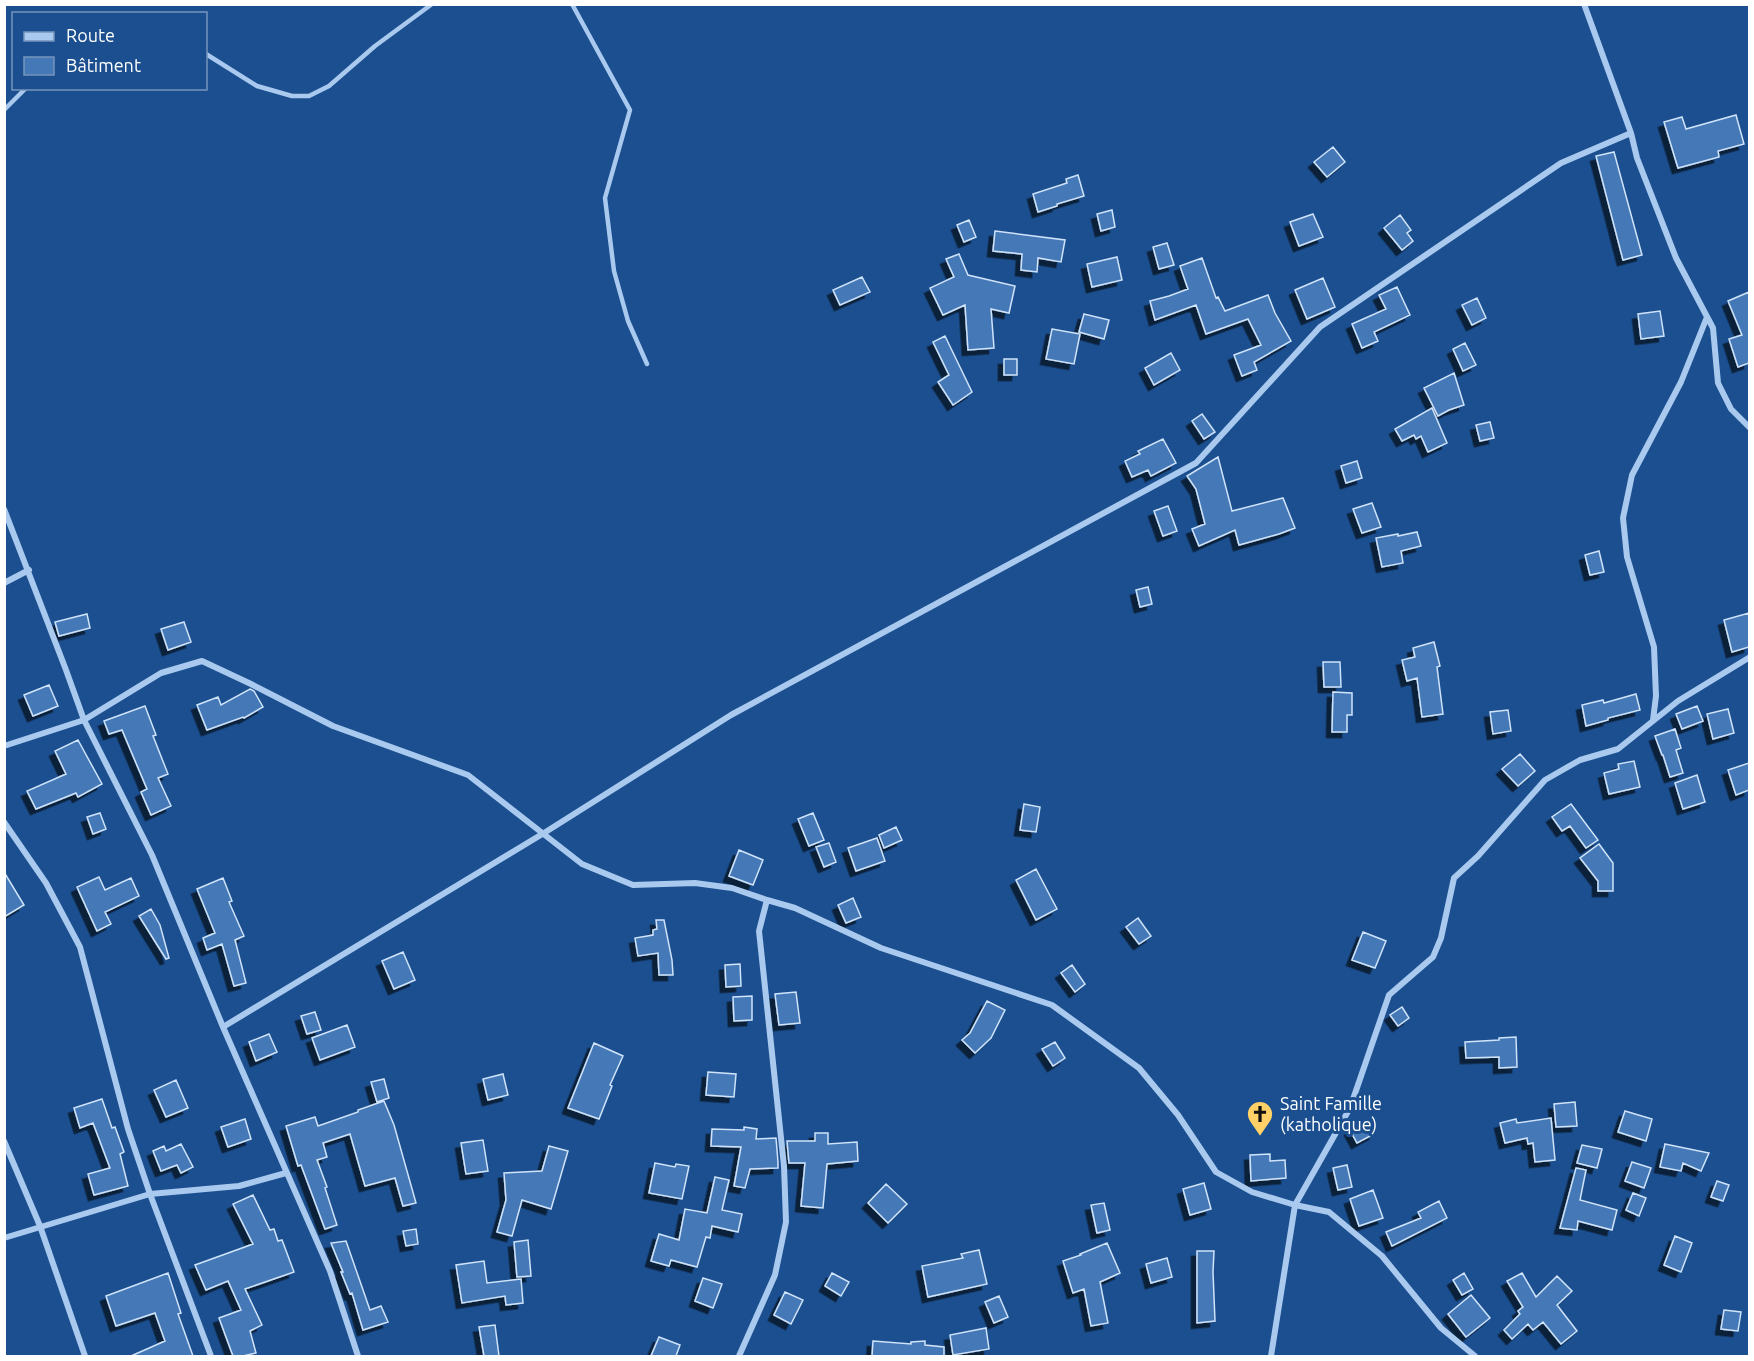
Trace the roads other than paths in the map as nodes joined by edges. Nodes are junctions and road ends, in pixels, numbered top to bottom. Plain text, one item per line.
1 (432, 4) edge
2 (572, 4) edge
3 (1584, 4) edge
4 (207, 55) edge
5 (24, 90) edge
6 (4, 110) edge
7 (1631, 132) junction
8 (1707, 317) junction
9 (647, 364) dead end
10 (1749, 428) edge
11 (4, 509) edge
12 (29, 570) junction
13 (4, 583) edge
14 (1749, 657) edge
15 (84, 720) junction
16 (1653, 720) junction
17 (4, 746) edge
18 (4, 822) edge
19 (544, 833) junction
20 (767, 900) junction
21 (223, 1027) junction
22 (4, 1141) edge
23 (286, 1173) junction
24 (150, 1194) junction
25 (1295, 1205) junction
26 (39, 1226) junction
27 (4, 1238) edge
28 (85, 1356) edge
29 (211, 1356) edge
30 (358, 1356) edge
31 (739, 1356) edge
32 (1270, 1356) edge
33 (1475, 1356) edge

1 - 4 lane
2 - 9 lane
3 - 7 street
5 - 6 lane
7 - 8 street
7 - 19 street
8 - 10 street
8 - 16 street
11 - 12 street
12 - 13 street
12 - 15 street
14 - 16 street
15 - 17 street
15 - 19 street
15 - 21 street
16 - 25 street
18 - 24 street
19 - 20 street
19 - 21 street
20 - 25 street
20 - 31 street
21 - 23 street
22 - 26 street
23 - 24 street
23 - 30 street
24 - 26 street
24 - 29 street
25 - 32 street
25 - 33 street
26 - 27 street
26 - 28 street

